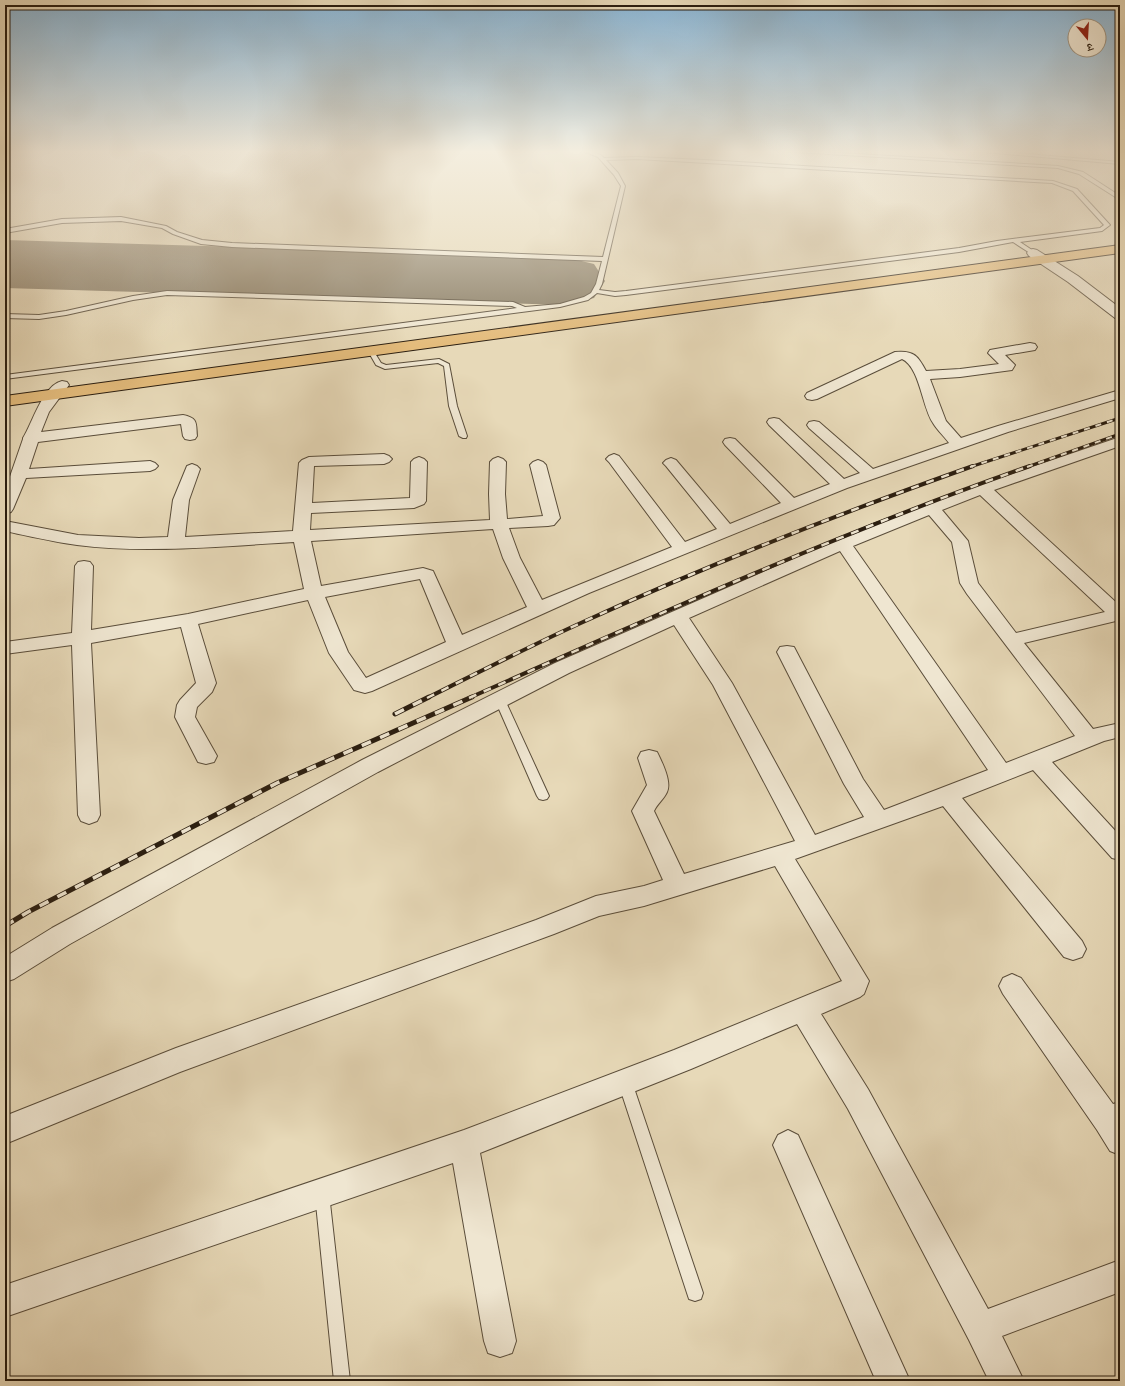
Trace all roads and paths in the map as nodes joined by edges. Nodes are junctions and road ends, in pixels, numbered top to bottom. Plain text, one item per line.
1 (616, 216) edge
2 (1098, 216) edge
3 (5, 224) edge
4 (33, 227) junction
5 (5, 231) edge
6 (1015, 241) junction
7 (1120, 242) edge
8 (1120, 250) edge
9 (1038, 257) junction
10 (605, 259) junction
11 (595, 291) junction
12 (526, 309) junction
13 (1120, 315) edge
14 (5, 316) edge
15 (1030, 347) dead end
16 (372, 351) junction
17 (922, 375) junction
18 (5, 377) edge
19 (57, 390) junction
20 (5, 392) edge
21 (1120, 394) edge
22 (812, 396) dead end
23 (5, 401) edge
24 (774, 422) dead end
25 (814, 425) dead end
26 (190, 436) dead end
27 (462, 436) dead end
28 (30, 438) junction
29 (1120, 441) edge
30 (730, 442) dead end
31 (958, 444) junction
32 (384, 459) dead end
33 (614, 459) dead end
34 (419, 462) dead end
35 (498, 462) dead end
36 (671, 464) dead end
37 (538, 465) dead end
38 (150, 466) dead end
39 (192, 469) dead end
40 (19, 474) junction
41 (870, 474) junction
42 (841, 485) junction
43 (983, 489) junction
44 (792, 505) junction
45 (5, 508) edge
46 (303, 508) junction
47 (932, 508) junction
48 (499, 524) junction
49 (5, 526) edge
50 (727, 530) junction
51 (301, 536) junction
52 (176, 542) junction
53 (843, 544) junction
54 (682, 549) junction
55 (84, 566) dead end
56 (314, 593) junction
57 (538, 610) junction
58 (1119, 614) edge
59 (678, 616) junction
60 (188, 620) junction
61 (81, 638) junction
62 (1011, 640) junction
63 (457, 645) junction
64 (5, 648) edge
65 (787, 652) dead end
66 (500, 700) junction
67 (1109, 738) edge
68 (206, 756) dead end
69 (649, 758) dead end
70 (1037, 760) junction
71 (1002, 773) junction
72 (947, 795) junction
73 (543, 796) dead end
74 (89, 815) dead end
75 (879, 821) junction
76 (809, 846) junction
77 (1120, 851) edge
78 (782, 856) junction
79 (678, 886) junction
80 (1073, 949) dead end
81 (5, 970) edge
82 (1012, 986) dead end
83 (803, 1009) junction
84 (626, 1082) junction
85 (1116, 1126) edge
86 (5, 1130) edge
87 (464, 1145) junction
88 (788, 1146) dead end
89 (322, 1194) junction
90 (1120, 1276) edge
91 (695, 1293) dead end
92 (5, 1301) edge
93 (981, 1328) junction
94 (500, 1341) dead end
95 (342, 1381) edge
96 (893, 1381) edge
97 (1007, 1381) edge

1 - 10 lane
2 - 6 lane
3 - 4 lane
4 - 5 lane
4 - 10 lane
6 - 9 lane
6 - 11 lane
7 - 9 main road
8 - 9 main road
9 - 13 street
9 - 16 main road
9 - 19 main road
10 - 11 lane
11 - 12 lane
12 - 14 lane
12 - 18 lane
15 - 17 street
16 - 19 main road
16 - 27 lane
17 - 22 street
17 - 31 street
19 - 20 main road
19 - 23 main road
19 - 28 street
21 - 31 street
24 - 42 street
25 - 41 street
26 - 28 street
28 - 40 street
29 - 43 street
30 - 44 street
31 - 41 street
32 - 46 street
33 - 54 street
34 - 46 street
35 - 48 street
36 - 50 street
37 - 48 street
38 - 40 street
39 - 52 street
40 - 45 street
41 - 42 street
42 - 44 street
43 - 47 street
43 - 58 street
44 - 50 street
46 - 51 street
47 - 53 street
47 - 62 street
48 - 51 street
48 - 57 street
49 - 52 street
50 - 54 street
51 - 52 street
51 - 56 street
53 - 59 street
53 - 71 street
54 - 57 street
55 - 61 street
56 - 60 street
56 - 63 street
56 - 63 street
57 - 63 street
58 - 62 street
59 - 66 street
59 - 76 street
60 - 61 street
60 - 68 street
61 - 64 street
61 - 74 street
62 - 67 street
65 - 75 street
66 - 73 lane
66 - 81 street
67 - 70 street
69 - 79 street
70 - 71 street
70 - 77 street
71 - 72 street
72 - 75 street
72 - 80 street
75 - 76 street
76 - 78 street
78 - 79 street
78 - 83 street
79 - 86 street
82 - 85 street
83 - 84 street
83 - 93 street
84 - 87 street
84 - 91 lane
87 - 89 street
87 - 94 street
88 - 96 street
89 - 92 street
89 - 95 lane
90 - 93 street
93 - 97 street

